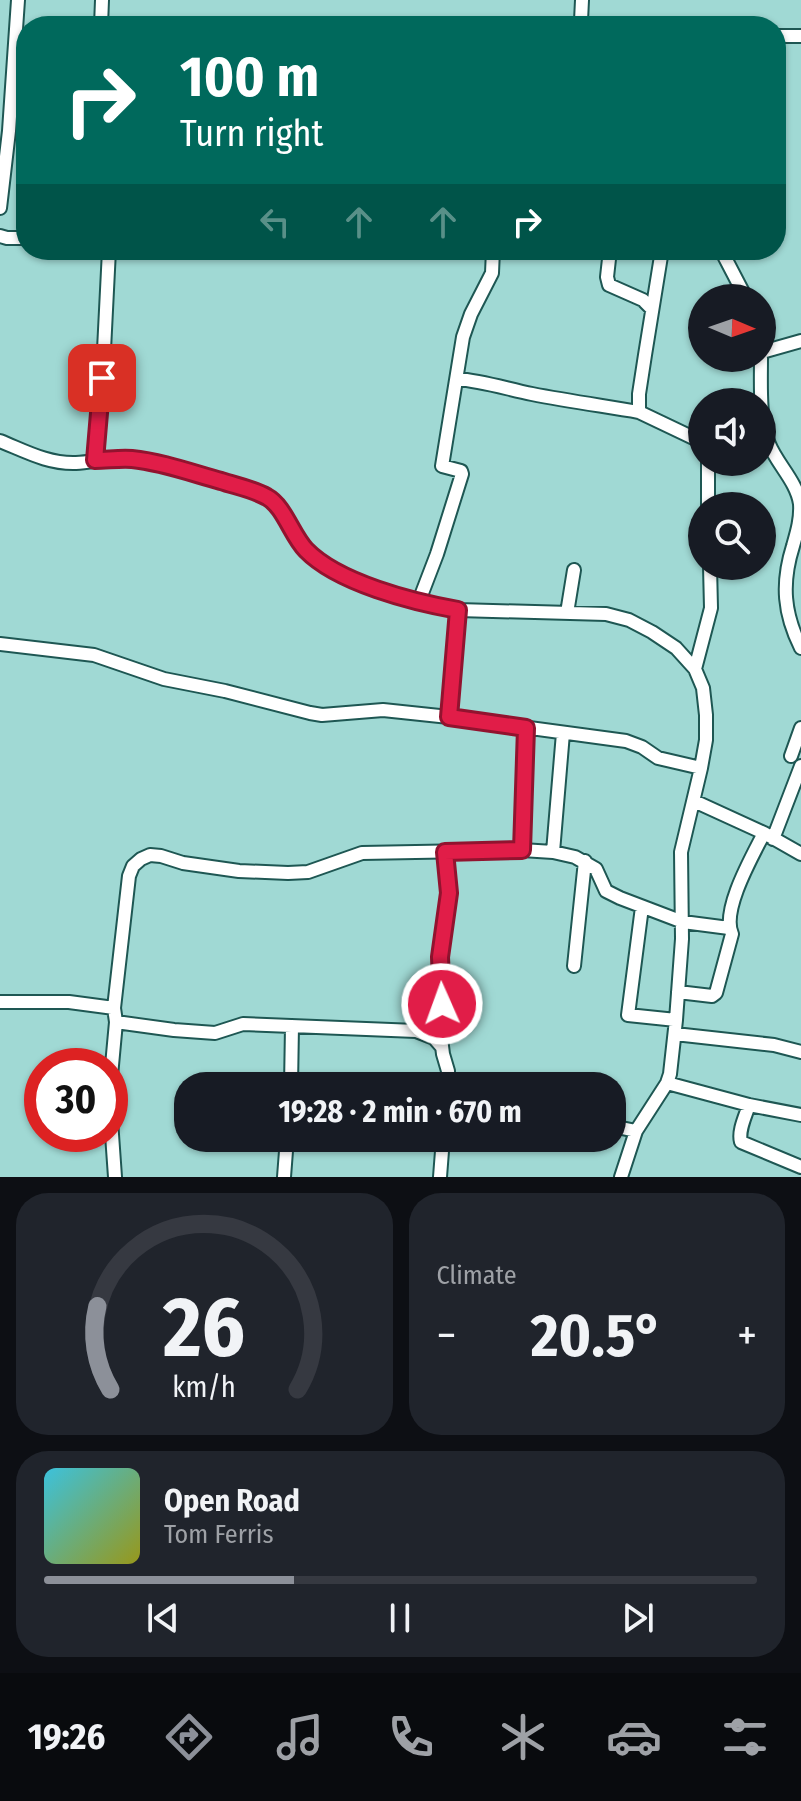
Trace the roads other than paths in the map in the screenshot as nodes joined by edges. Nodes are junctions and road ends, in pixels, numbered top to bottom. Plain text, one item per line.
1 (16, 29) edge
2 (0, 208) edge
3 (108, 260) edge
4 (493, 260) edge
5 (609, 260) edge
6 (660, 260) edge
7 (726, 260) edge
8 (739, 284) edge
9 (652, 309) junction
10 (801, 341) edge
11 (776, 348) edge
12 (761, 372) edge
13 (457, 379) junction
14 (639, 412) junction
15 (688, 435) edge
16 (0, 441) edge
17 (95, 460) junction
18 (574, 570) dead end
19 (710, 580) edge
20 (419, 601) junction
21 (458, 610) junction
22 (567, 613) junction
23 (798, 635) edge
24 (0, 644) edge
25 (695, 669) junction
26 (449, 717) junction
27 (526, 728) junction
28 (801, 728) edge
29 (563, 733) junction
30 (791, 756) dead end
31 (801, 766) edge
32 (701, 768) junction
33 (694, 801) junction
34 (769, 836) junction
35 (522, 850) junction
36 (445, 852) junction
37 (553, 852) junction
38 (801, 854) edge
39 (585, 861) junction
40 (642, 907) junction
41 (683, 922) junction
42 (729, 928) junction
43 (574, 966) dead end
44 (678, 992) junction
45 (0, 1002) edge
46 (114, 1008) junction
47 (676, 1020) junction
48 (116, 1022) junction
49 (292, 1026) junction
50 (675, 1034) junction
51 (441, 1046) junction
52 (114, 1048) edge
53 (801, 1052) edge
54 (291, 1072) edge
55 (448, 1072) edge
56 (667, 1083) junction
57 (749, 1105) junction
58 (801, 1115) edge
59 (626, 1129) edge
60 (636, 1131) junction
61 (113, 1152) edge
62 (286, 1152) edge
63 (442, 1152) edge
64 (801, 1167) edge
65 (115, 1177) edge
66 (284, 1177) edge
67 (440, 1177) edge
68 (621, 1177) edge

1 - 2 street
3 - 17 street
4 - 13 street
5 - 9 street
6 - 9 street
7 - 8 street
9 - 14 street
10 - 11 street
12 - 23 street
13 - 14 street
13 - 20 street
14 - 15 street
16 - 17 street
17 - 20 street
18 - 22 street
19 - 25 street
20 - 21 street
21 - 22 street
21 - 26 street
22 - 25 street
24 - 26 street
25 - 32 street
26 - 27 street
27 - 29 street
27 - 35 street
28 - 30 street
29 - 32 street
29 - 37 street
31 - 34 street
32 - 33 street
33 - 34 street
33 - 41 street
34 - 38 street
34 - 42 street
35 - 36 street
35 - 37 street
36 - 46 street
36 - 51 street
37 - 39 street
39 - 40 street
39 - 43 street
40 - 41 street
40 - 47 street
41 - 42 street
41 - 44 street
42 - 44 street
44 - 47 street
45 - 46 street
46 - 48 street
47 - 50 street
48 - 49 street
48 - 52 street
49 - 51 street
49 - 54 street
50 - 53 street
50 - 56 street
51 - 55 street
56 - 57 street
56 - 60 street
57 - 58 street
57 - 64 street
59 - 60 street
60 - 68 street
61 - 65 street
62 - 66 street
63 - 67 street

